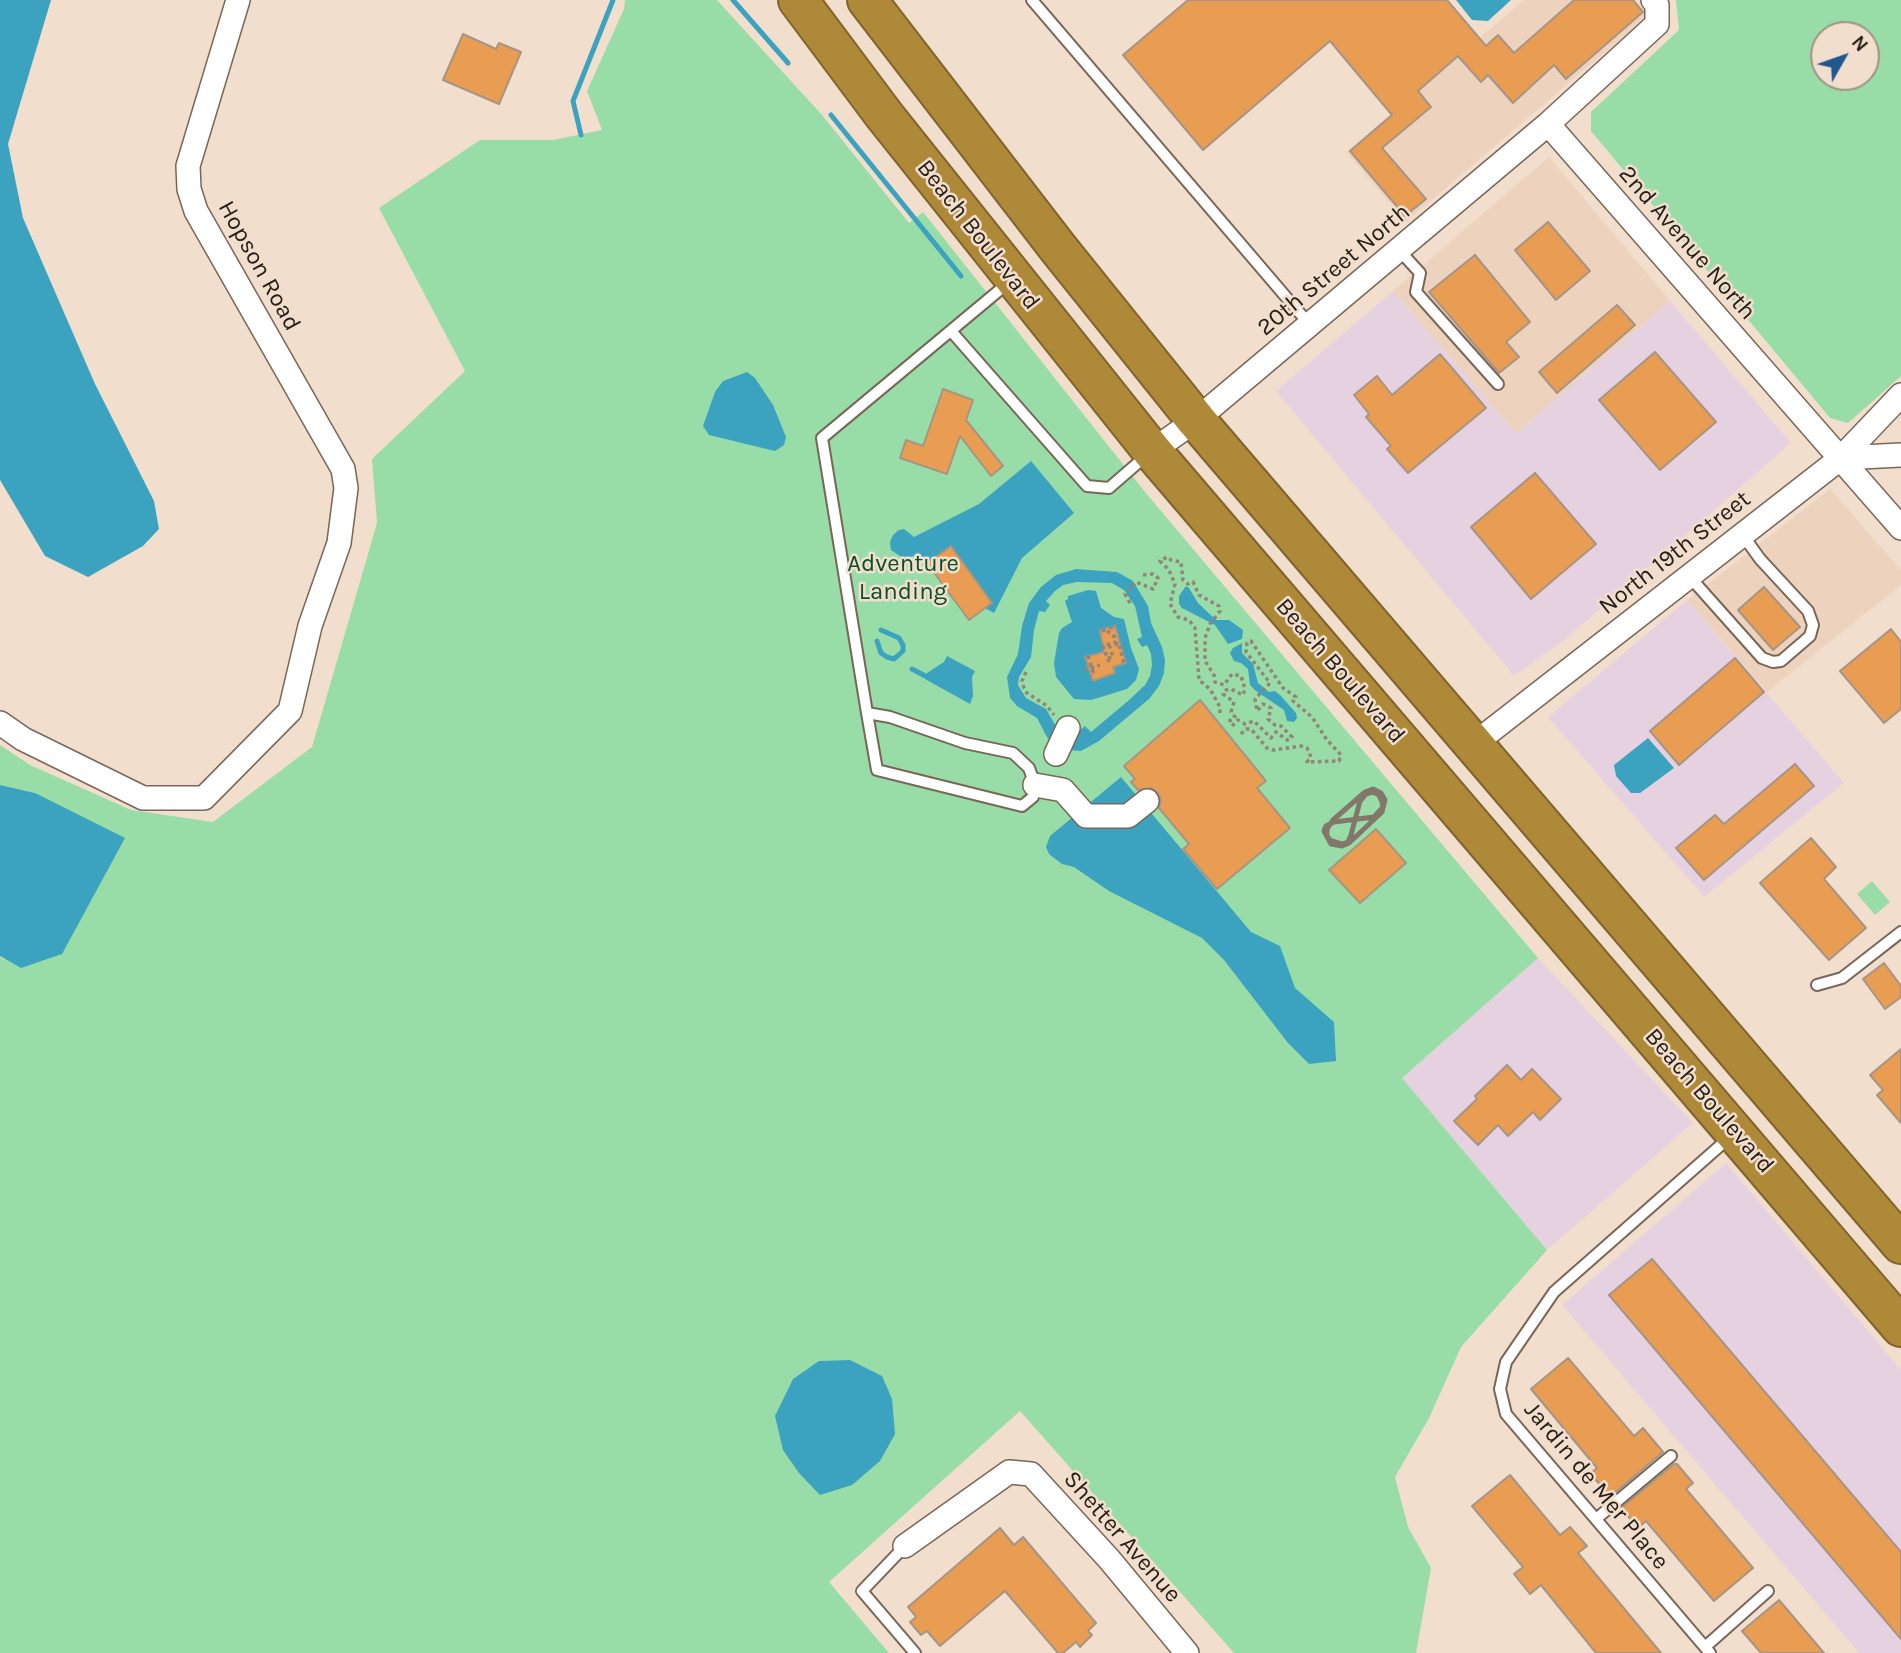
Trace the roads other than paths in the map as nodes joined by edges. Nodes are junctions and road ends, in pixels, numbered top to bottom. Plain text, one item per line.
1 (239, 0) edge
2 (799, 0) edge
3 (846, 0) edge
4 (1032, 0) edge
5 (1653, 0) edge
6 (877, 13) edge
7 (1548, 124) junction
8 (1399, 250) junction
9 (1013, 279) junction
10 (1310, 325) junction
11 (951, 331) junction
12 (1498, 384) dead end
13 (1901, 395) edge
14 (1196, 421) junction
15 (1152, 451) junction
16 (1901, 455) edge
17 (1841, 457) junction
18 (1901, 528) edge
19 (1742, 534) junction
20 (1689, 575) junction
21 (867, 713) junction
22 (0, 723) edge
23 (1063, 724) road end
24 (1474, 744) junction
25 (1056, 754) dead end
26 (1035, 785) junction
27 (1147, 801) dead end
28 (1901, 932) edge
29 (1584, 955) junction
30 (1817, 985) dead end
31 (1780, 1102) junction
32 (1736, 1132) junction
33 (1901, 1244) edge
34 (1901, 1276) edge
35 (1901, 1327) edge
36 (1671, 1456) dead end
37 (1596, 1519) junction
38 (905, 1546) joint
39 (1768, 1591) dead end
40 (1707, 1650) edge
41 (915, 1653) edge
42 (1187, 1653) edge

1 - 22 street, Hopson Road
2 - 9 highway, Beach Boulevard
3 - 6 highway
4 - 10 lane
5 - 7 street
6 - 14 highway
7 - 8 street, 20th Street North
7 - 17 street, 2nd Avenue North
8 - 10 street, 20th Street North
8 - 12 lane
9 - 11 lane
9 - 15 highway, Beach Boulevard
10 - 14 street, 20th Street North
11 - 15 lane
11 - 21 lane
13 - 17 street, North 19th Street
14 - 15 street, 20th Street North
14 - 24 highway
15 - 29 highway, Beach Boulevard
16 - 17 street
17 - 18 street, 2nd Avenue North
17 - 19 street, North 19th Street
19 - 20 street, North 19th Street
19 - 20 lane
20 - 24 street, North 19th Street
21 - 26 lane
21 - 26 lane
23 - 25 street
24 - 31 highway
26 - 27 street
28 - 30 lane
29 - 31 highway
29 - 32 highway, Beach Boulevard
31 - 33 highway
32 - 34 highway
32 - 35 highway, Beach Boulevard
32 - 37 lane, Jardin de Mer Place
36 - 37 lane
37 - 40 lane, Jardin de Mer Place
38 - 41 lane
38 - 42 street, Shetter Avenue
39 - 40 lane

